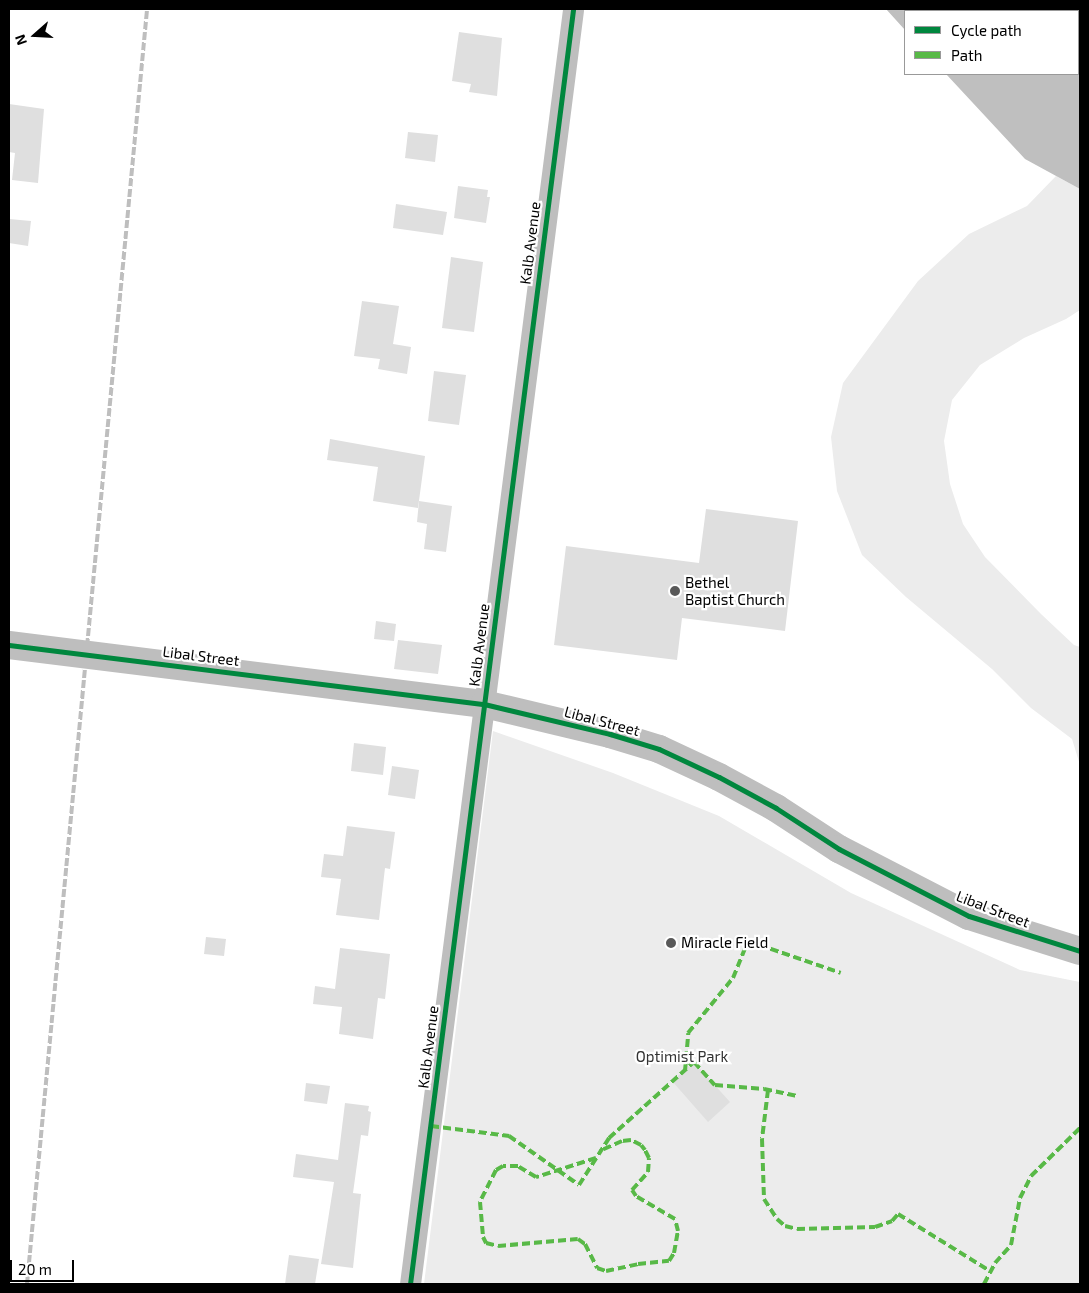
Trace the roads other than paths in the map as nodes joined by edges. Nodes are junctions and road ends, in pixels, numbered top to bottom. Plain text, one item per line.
1 (573, 9) edge
2 (9, 645) edge
3 (484, 704) junction
4 (1080, 951) edge
5 (410, 1284) edge

1 - 3 street, Kalb Avenue
2 - 3 street, Libal Street
3 - 4 street, Libal Street
3 - 5 street, Kalb Avenue

